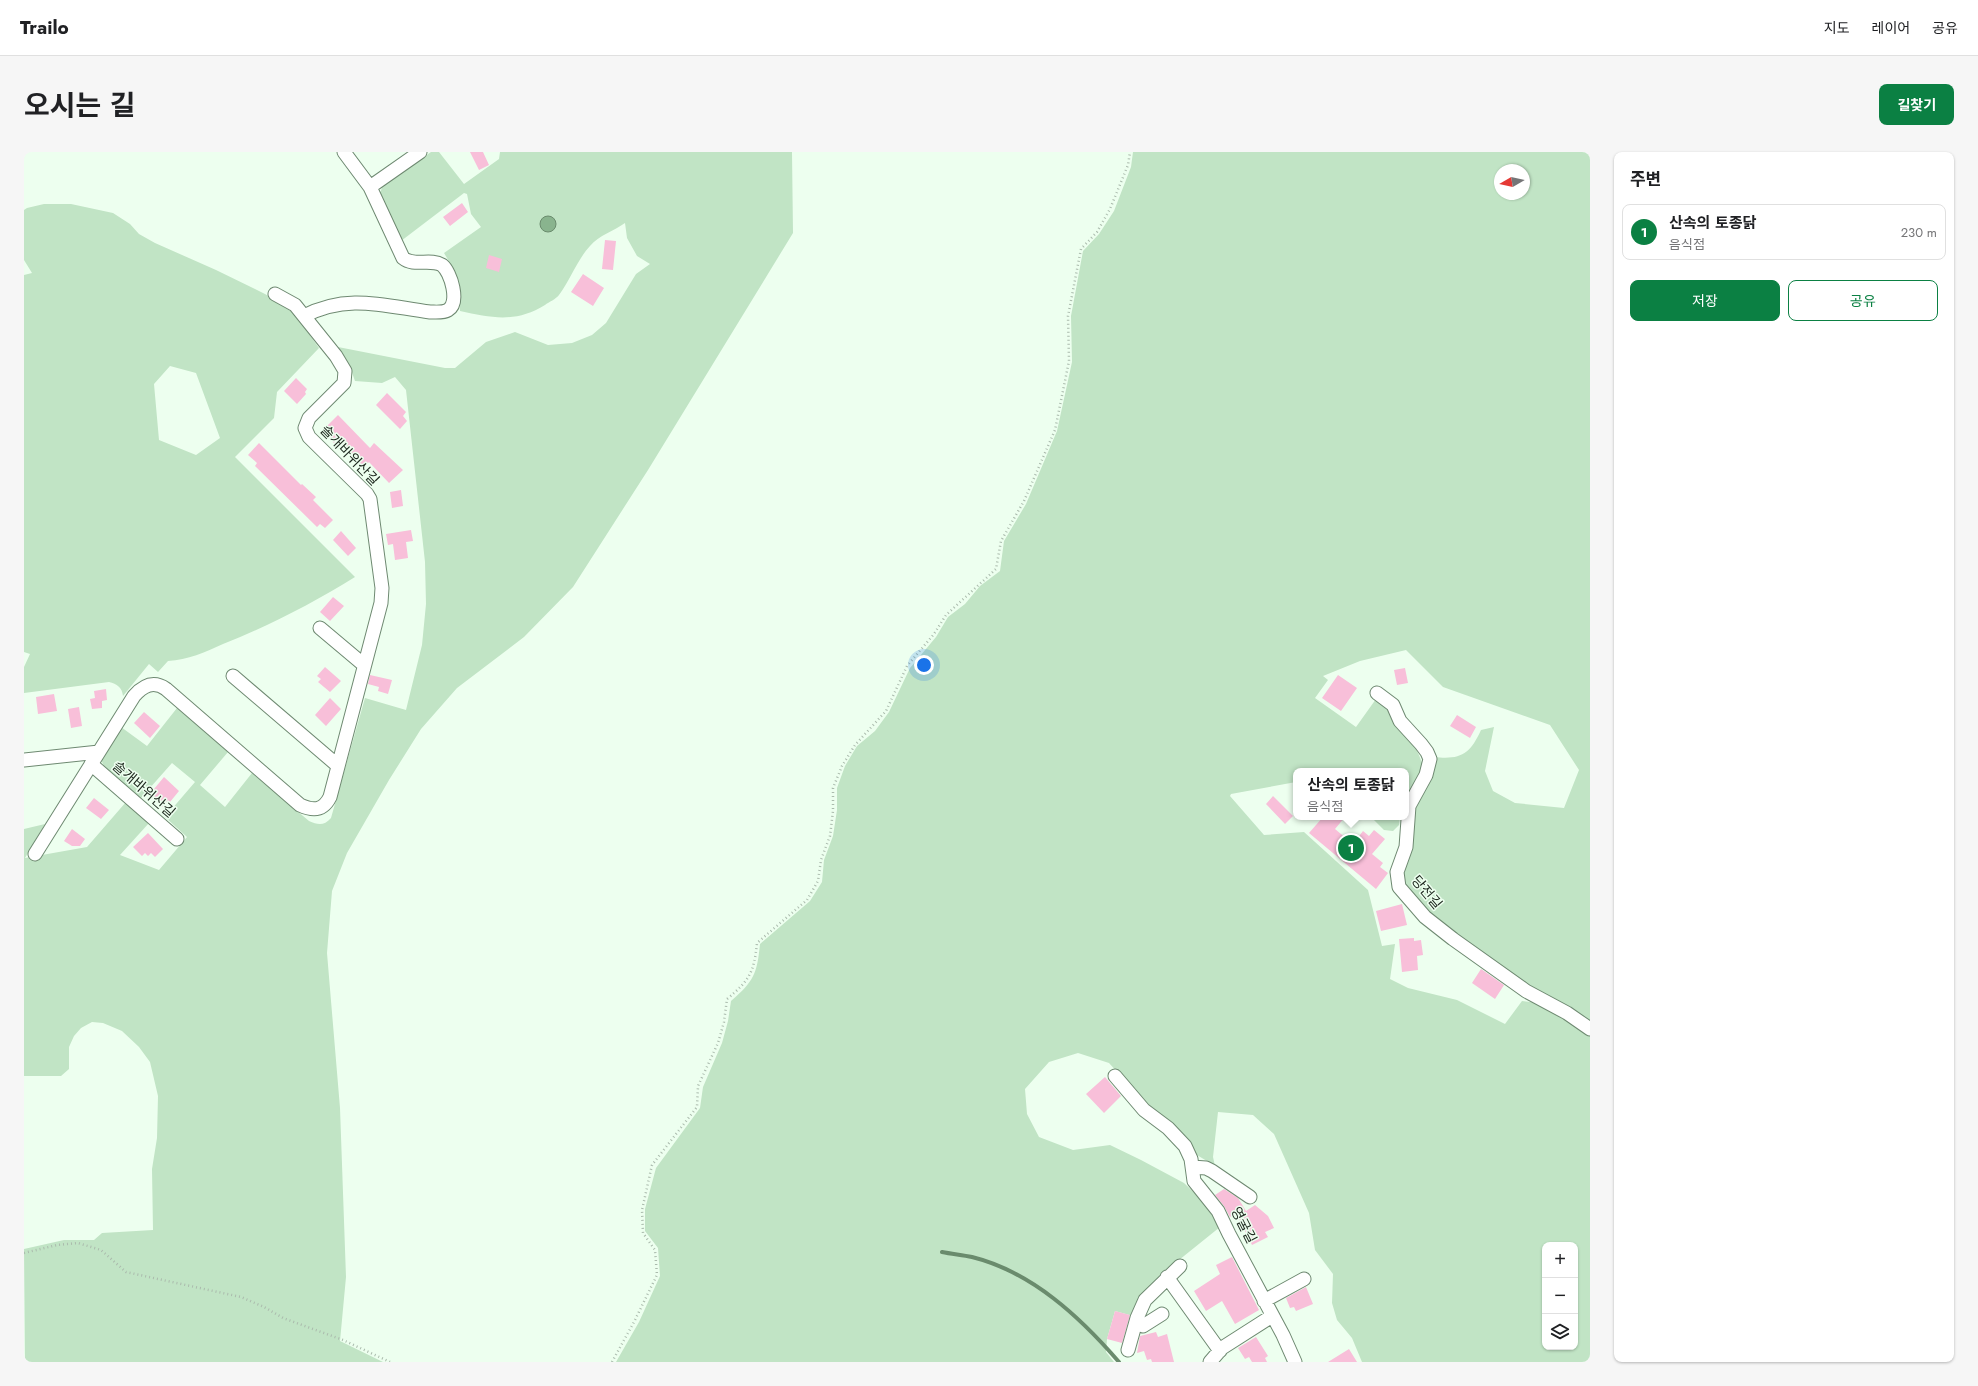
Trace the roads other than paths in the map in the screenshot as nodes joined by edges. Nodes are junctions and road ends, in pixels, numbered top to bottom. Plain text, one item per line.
1 (344, 152) edge
2 (420, 152) edge
3 (370, 188) junction
4 (275, 294) dead end
5 (304, 316) junction
6 (320, 628) dead end
7 (364, 665) junction
8 (233, 676) dead end
9 (1377, 693) dead end
10 (99, 752) junction
11 (24, 760) edge
12 (91, 764) junction
13 (337, 765) junction
14 (1409, 806) edge
15 (1408, 820) edge
16 (177, 839) dead end
17 (35, 854) dead end
18 (1590, 1029) edge
19 (1115, 1076) dead end
20 (1192, 1167) junction
21 (1250, 1197) dead end
22 (1180, 1266) dead end
23 (1167, 1277) junction
24 (1304, 1279) dead end
25 (1264, 1301) junction
26 (1162, 1314) dead end
27 (1272, 1316) junction
28 (1137, 1318) junction
29 (1128, 1350) dead end
30 (1220, 1351) junction
31 (1210, 1362) edge
32 (1295, 1362) edge

1 - 3 lane
2 - 3 lane
3 - 5 lane
4 - 5 lane, 솔개바위산길
5 - 7 lane, 솔개바위산길
6 - 7 lane
7 - 13 lane, 솔개바위산길
8 - 13 lane
9 - 14 lane, 당전길
10 - 11 lane, 솔개바위산길
10 - 12 lane, 솔개바위산길
10 - 13 lane, 솔개바위산길
12 - 16 lane, 솔개바위산길
12 - 17 lane, 솔개바위산길
15 - 18 lane, 당전길
19 - 20 lane, 영굴길
20 - 21 lane, 영굴길
20 - 25 lane, 영굴길
22 - 23 lane
23 - 28 lane
23 - 30 lane
24 - 25 lane
25 - 27 lane, 영굴길
26 - 28 lane
27 - 30 lane
27 - 32 lane, 영굴길
28 - 29 lane
30 - 31 lane

